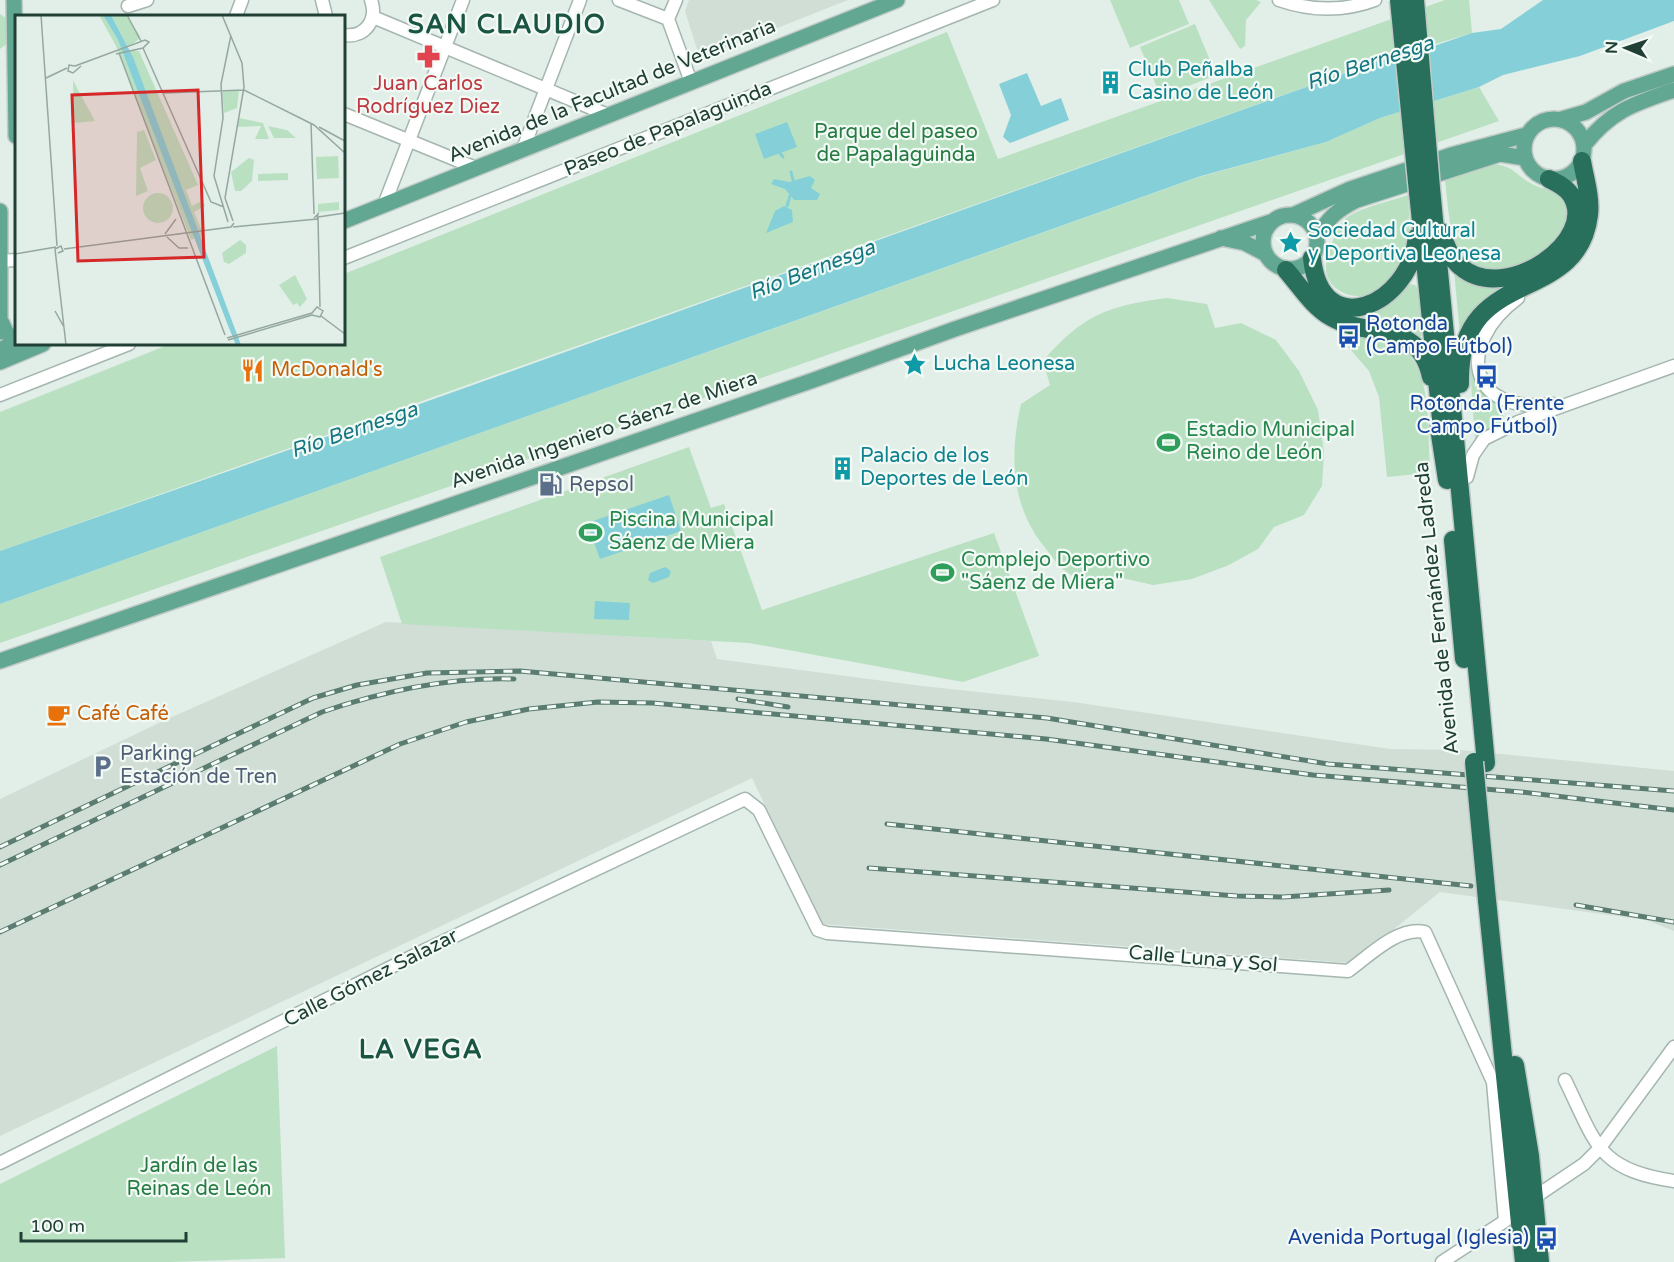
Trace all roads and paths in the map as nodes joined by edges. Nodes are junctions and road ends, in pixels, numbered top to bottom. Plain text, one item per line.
1 (14, 0) edge
2 (147, 0) edge
3 (242, 0) edge
4 (322, 0) edge
5 (371, 0) edge
6 (463, 0) edge
7 (580, 0) edge
8 (620, 0) edge
9 (676, 0) edge
10 (897, 0) edge
11 (993, 0) edge
12 (1279, 0) edge
13 (1375, 0) edge
14 (1399, 0) edge
15 (1415, 0) edge
16 (127, 7) edge
17 (0, 8) edge
18 (236, 15) edge
19 (326, 15) edge
20 (373, 16) junction
21 (15, 19) edge
22 (668, 19) junction
23 (345, 35) edge
24 (15, 42) edge
25 (445, 46) junction
26 (0, 56) edge
27 (1674, 74) edge
28 (691, 82) junction
29 (546, 89) junction
30 (1674, 90) edge
31 (345, 114) edge
32 (608, 115) junction
33 (1562, 119) junction
34 (1526, 135) junction
35 (407, 140) junction
36 (523, 149) junction
37 (1583, 153) junction
38 (1525, 158) junction
39 (476, 168) junction
40 (1549, 179) junction
41 (1424, 190) junction
42 (384, 205) junction
43 (0, 211) edge
44 (1426, 214) junction
45 (1293, 215) junction
46 (345, 221) edge
47 (1270, 222) junction
48 (1317, 237) junction
49 (1221, 238) junction
50 (1264, 253) junction
51 (345, 258) edge
52 (1312, 258) junction
53 (15, 260) edge
54 (0, 261) edge
55 (1286, 270) junction
56 (1542, 280) junction
57 (1, 327) edge
58 (15, 340) edge
59 (15, 344) edge
60 (15, 345) edge
61 (40, 345) edge
62 (126, 345) edge
63 (0, 350) edge
64 (0, 355) edge
65 (0, 362) edge
66 (1674, 366) edge
67 (0, 395) edge
68 (1502, 400) junction
69 (1575, 401) junction
70 (1502, 430) junction
71 (1467, 477) junction
72 (1447, 480) junction
73 (1472, 610) junction
74 (0, 661) edge
75 (1480, 763) junction
76 (745, 799) joint
77 (1674, 1047) edge
78 (1507, 1053) junction
79 (1565, 1080) dead end
80 (1599, 1149) junction
81 (0, 1162) edge
82 (1674, 1181) edge
83 (1521, 1209) junction
84 (1442, 1262) edge
85 (1514, 1262) edge
86 (1524, 1262) edge
87 (1531, 1262) edge
88 (1540, 1262) edge

1 - 21 main road
2 - 16 street
3 - 18 street
4 - 19 street
5 - 20 street
6 - 25 street
7 - 29 street
8 - 22 street
9 - 22 street
10 - 28 main road, Avenida de la Facultad de Veterinaria
11 - 51 street, Paseo de Papalaguinda
12 - 13 street
14 - 41 highway, Avenida de Fernández Ladreda, bridge
15 - 41 highway, Avenida de Fernández Ladreda, bridge
17 - 21 main road
20 - 23 street
20 - 25 street
22 - 28 street
24 - 26 main road
25 - 29 street
25 - 35 street
27 - 33 main road
28 - 32 main road, Avenida de la Facultad de Veterinaria
29 - 32 street
29 - 36 street
30 - 37 main road
31 - 35 street
32 - 36 main road, Avenida de la Facultad de Veterinaria
33 - 34 main road
33 - 37 main road
34 - 38 main road
34 - 45 main road
35 - 39 street
35 - 42 street
36 - 39 main road, Avenida de la Facultad de Veterinaria
37 - 40 main road
37 - 56 highway
38 - 40 main road
38 - 48 main road
39 - 42 main road, Avenida de la Facultad de Veterinaria
40 - 44 highway
41 - 44 highway, Avenida de Fernández Ladreda
42 - 46 main road, Avenida de la Facultad de Veterinaria
43 - 54 main road
44 - 52 highway
44 - 72 highway, Avenida de Fernández Ladreda
44 - 73 highway, Avenida de Fernández Ladreda
45 - 47 main road
45 - 48 main road
47 - 49 main road, Avenida Ingeniero Sáenz de Miera
47 - 50 main road
48 - 52 main road
49 - 50 main road
49 - 74 main road, Avenida Ingeniero Sáenz de Miera
50 - 55 main road
52 - 55 main road
53 - 54 street
54 - 57 main road
55 - 72 highway
56 - 68 street
56 - 71 highway
57 - 58 main road
59 - 63 main road
60 - 64 main road
61 - 65 main road
62 - 67 street
66 - 69 street
68 - 69 street
68 - 70 street
69 - 70 street
70 - 71 street
71 - 73 highway
72 - 75 highway, Avenida de Fernández Ladreda
73 - 75 highway, Avenida de Fernández Ladreda
75 - 78 highway, Avenida de Fernández Ladreda, bridge
76 - 81 street, Calle Gómez Salazar
76 - 83 street, Calle Luna y Sol
77 - 80 street
78 - 83 highway, Avenida de Fernández Ladreda
78 - 85 highway
79 - 80 street
80 - 82 street
80 - 83 street
83 - 84 street
83 - 86 highway
83 - 87 highway
83 - 88 highway

